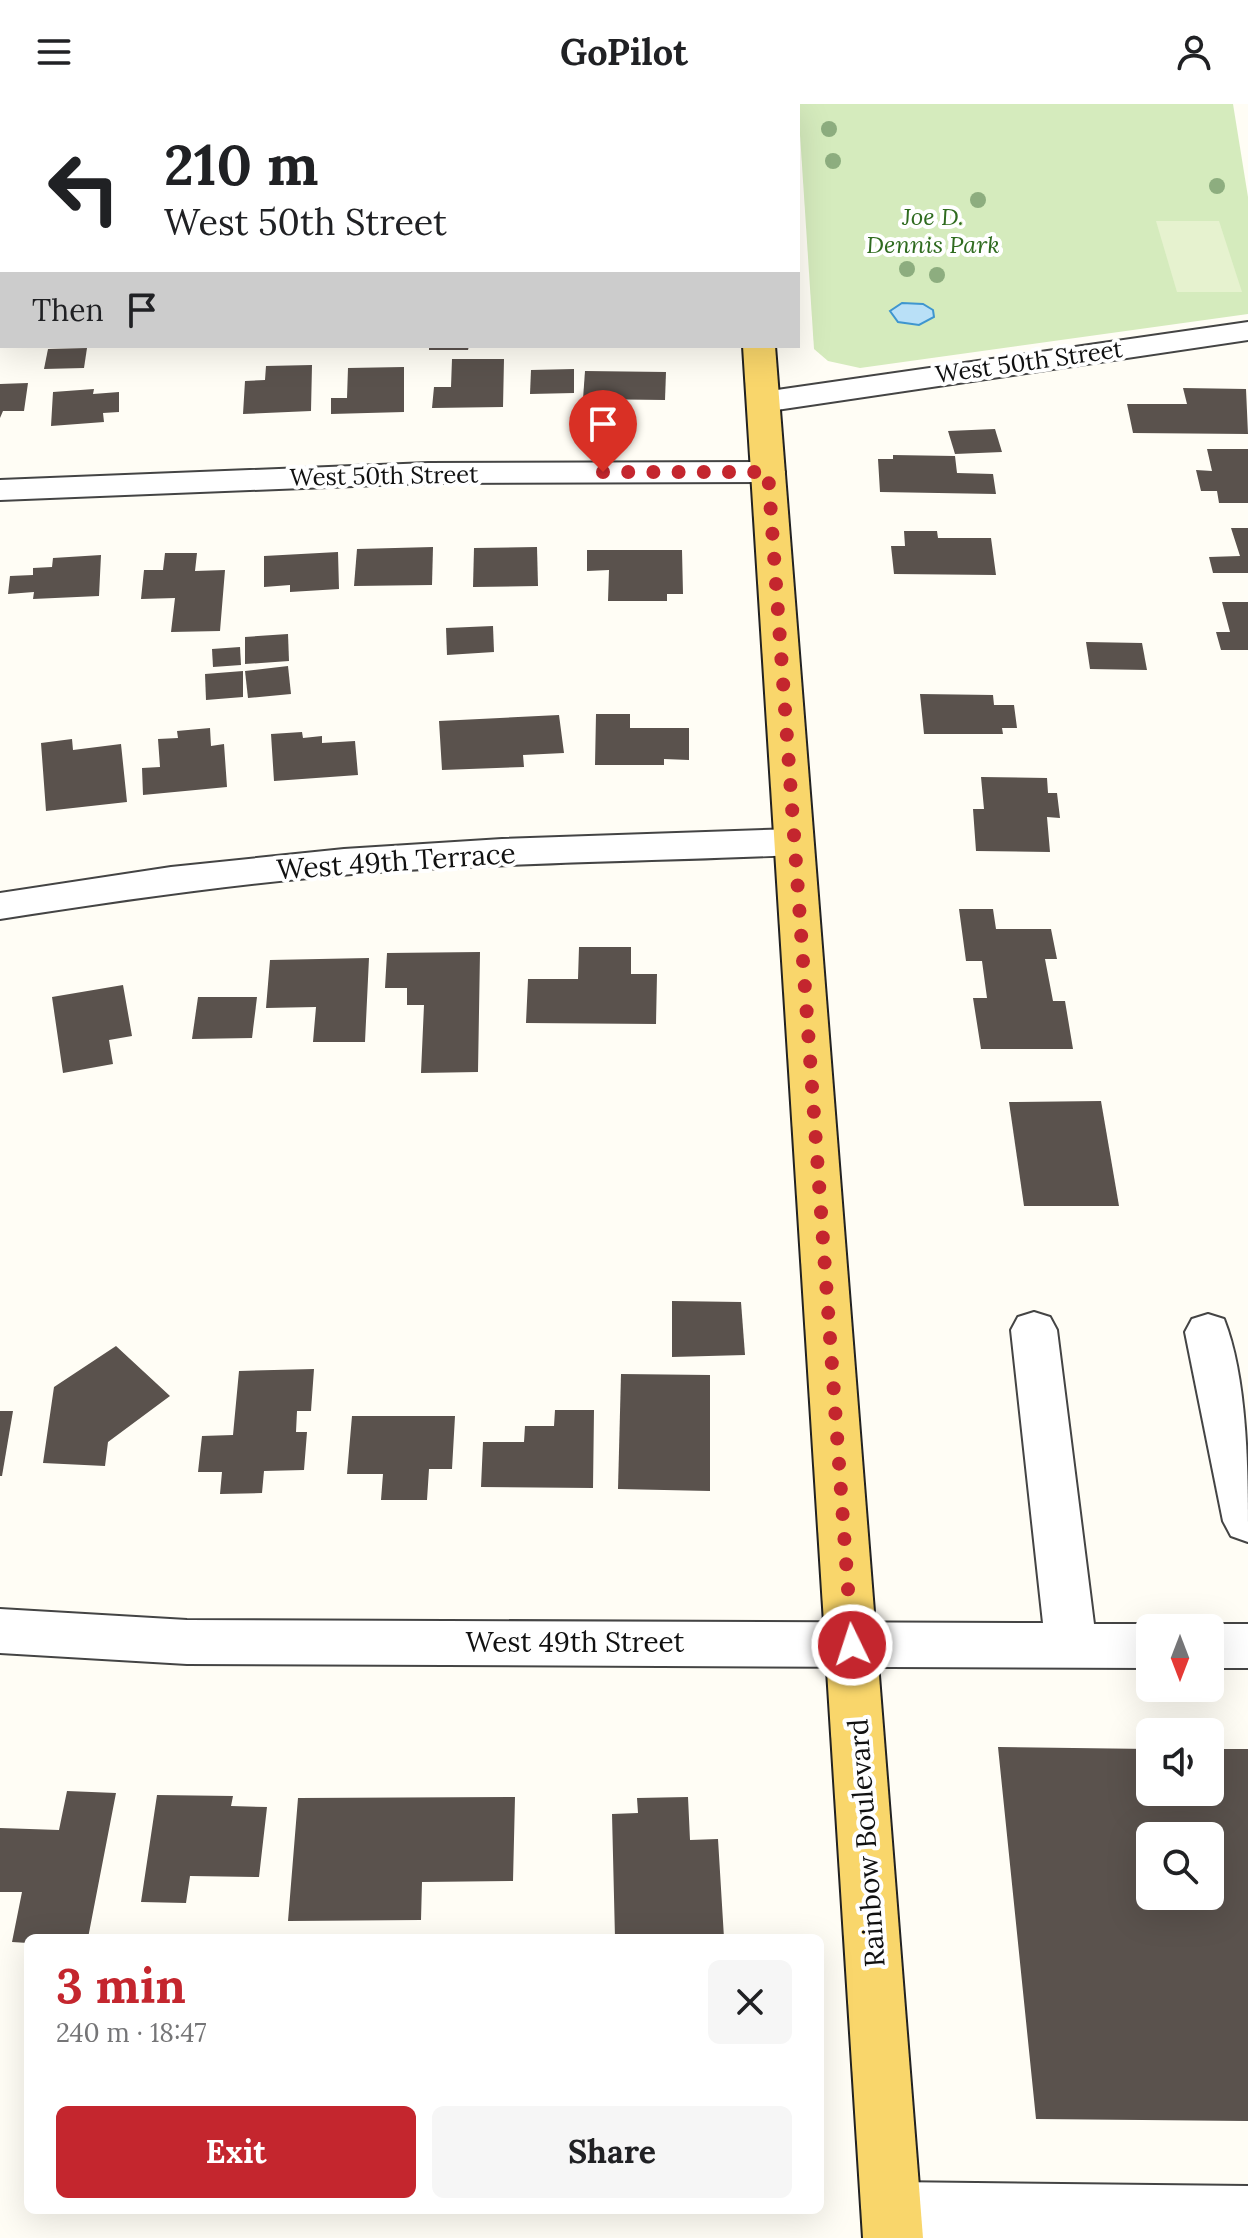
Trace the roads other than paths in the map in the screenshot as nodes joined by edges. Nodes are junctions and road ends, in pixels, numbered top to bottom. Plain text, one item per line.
1 (1248, 331) edge
2 (759, 348) edge
3 (763, 402) junction
4 (768, 472) junction
5 (0, 490) edge
6 (794, 842) junction
7 (0, 906) edge
8 (1034, 1330) dead end
9 (1208, 1332) dead end
10 (1248, 1521) edge
11 (0, 1631) edge
12 (852, 1645) junction
13 (1071, 1646) junction
14 (1136, 1646) edge
15 (1224, 1646) edge
16 (1248, 1646) edge
17 (1248, 2216) edge
18 (892, 2225) edge

1 - 3 street, West 50th Street
2 - 3 main road, Rainbow Boulevard
3 - 4 main road, Rainbow Boulevard
4 - 5 street, West 50th Street
4 - 6 main road, Rainbow Boulevard
6 - 7 street, West 49th Terrace
6 - 12 main road, Rainbow Boulevard
8 - 13 street
9 - 10 street
11 - 12 street, West 49th Street
12 - 13 street, West 49th Street
12 - 18 main road, Rainbow Boulevard
13 - 14 street, West 49th Street
15 - 16 street
17 - 18 street

